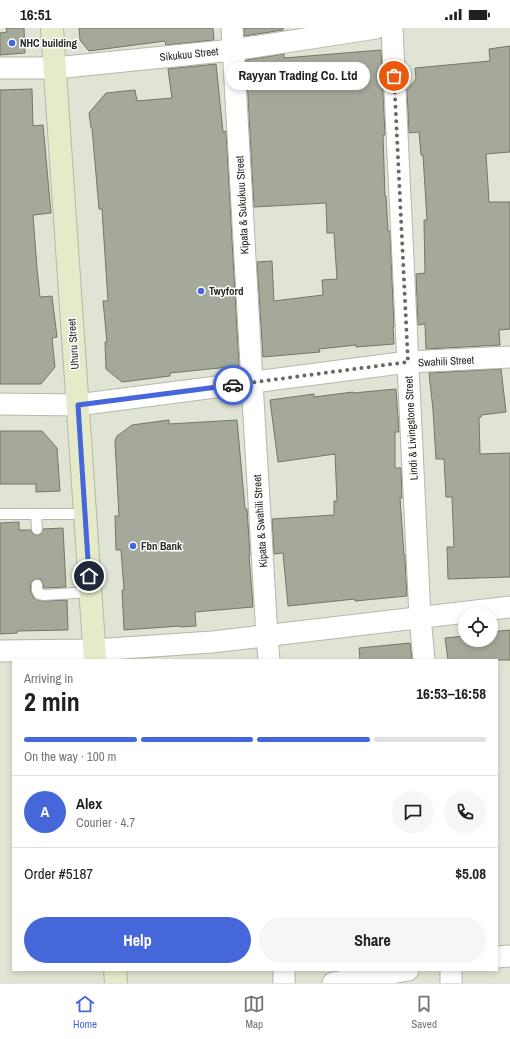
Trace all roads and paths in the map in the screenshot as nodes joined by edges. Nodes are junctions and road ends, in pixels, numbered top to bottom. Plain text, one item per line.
1 (52, 28) edge
2 (232, 28) edge
3 (376, 28) edge
4 (392, 28) edge
5 (233, 50) junction
6 (0, 68) edge
7 (55, 68) junction
8 (510, 357) edge
9 (408, 362) junction
10 (252, 382) junction
11 (0, 404) edge
12 (78, 405) junction
13 (0, 514) edge
14 (36, 514) junction
15 (85, 514) junction
16 (37, 529) dead end
17 (37, 585) dead end
18 (90, 592) junction
19 (510, 607) edge
20 (420, 617) junction
21 (267, 636) junction
22 (0, 651) edge
23 (94, 655) edge
24 (270, 659) edge
25 (424, 659) edge
26 (510, 956) edge
27 (498, 957) edge
28 (115, 971) edge
29 (284, 971) edge
30 (402, 971) edge
31 (450, 971) edge
32 (116, 983) edge
33 (284, 983) edge
34 (333, 983) edge
35 (451, 983) edge

1 - 7 main road, Uhuru Street
2 - 5 street, Kipata & Sukukuu Street
3 - 5 street, Sikukuu Street
4 - 9 street, Lindi & Livingstone Street
5 - 7 street, Sikukuu Street
5 - 10 street, Kipata & Sukukuu Street
6 - 7 street, Sikukuu Street
7 - 12 main road, Uhuru Street
8 - 9 street, Swahili Street
9 - 10 street, Swahili Street
9 - 20 street, Lindi & Livingstone Street
10 - 12 street, Swahili Street
10 - 21 street, Kipata & Swahili Street
11 - 12 street, Swahili Street
12 - 15 main road, Uhuru Street
13 - 14 lane
14 - 15 lane
14 - 16 lane
15 - 18 main road, Uhuru Street
17 - 18 lane
18 - 23 main road, Uhuru Street
19 - 20 street
20 - 21 street
20 - 25 street, Lindi & Livingstone Street
21 - 23 street
21 - 24 street, Kipata & Swahili Street
22 - 23 street
26 - 27 street
28 - 32 main road
29 - 33 street
30 - 34 street
31 - 35 street

